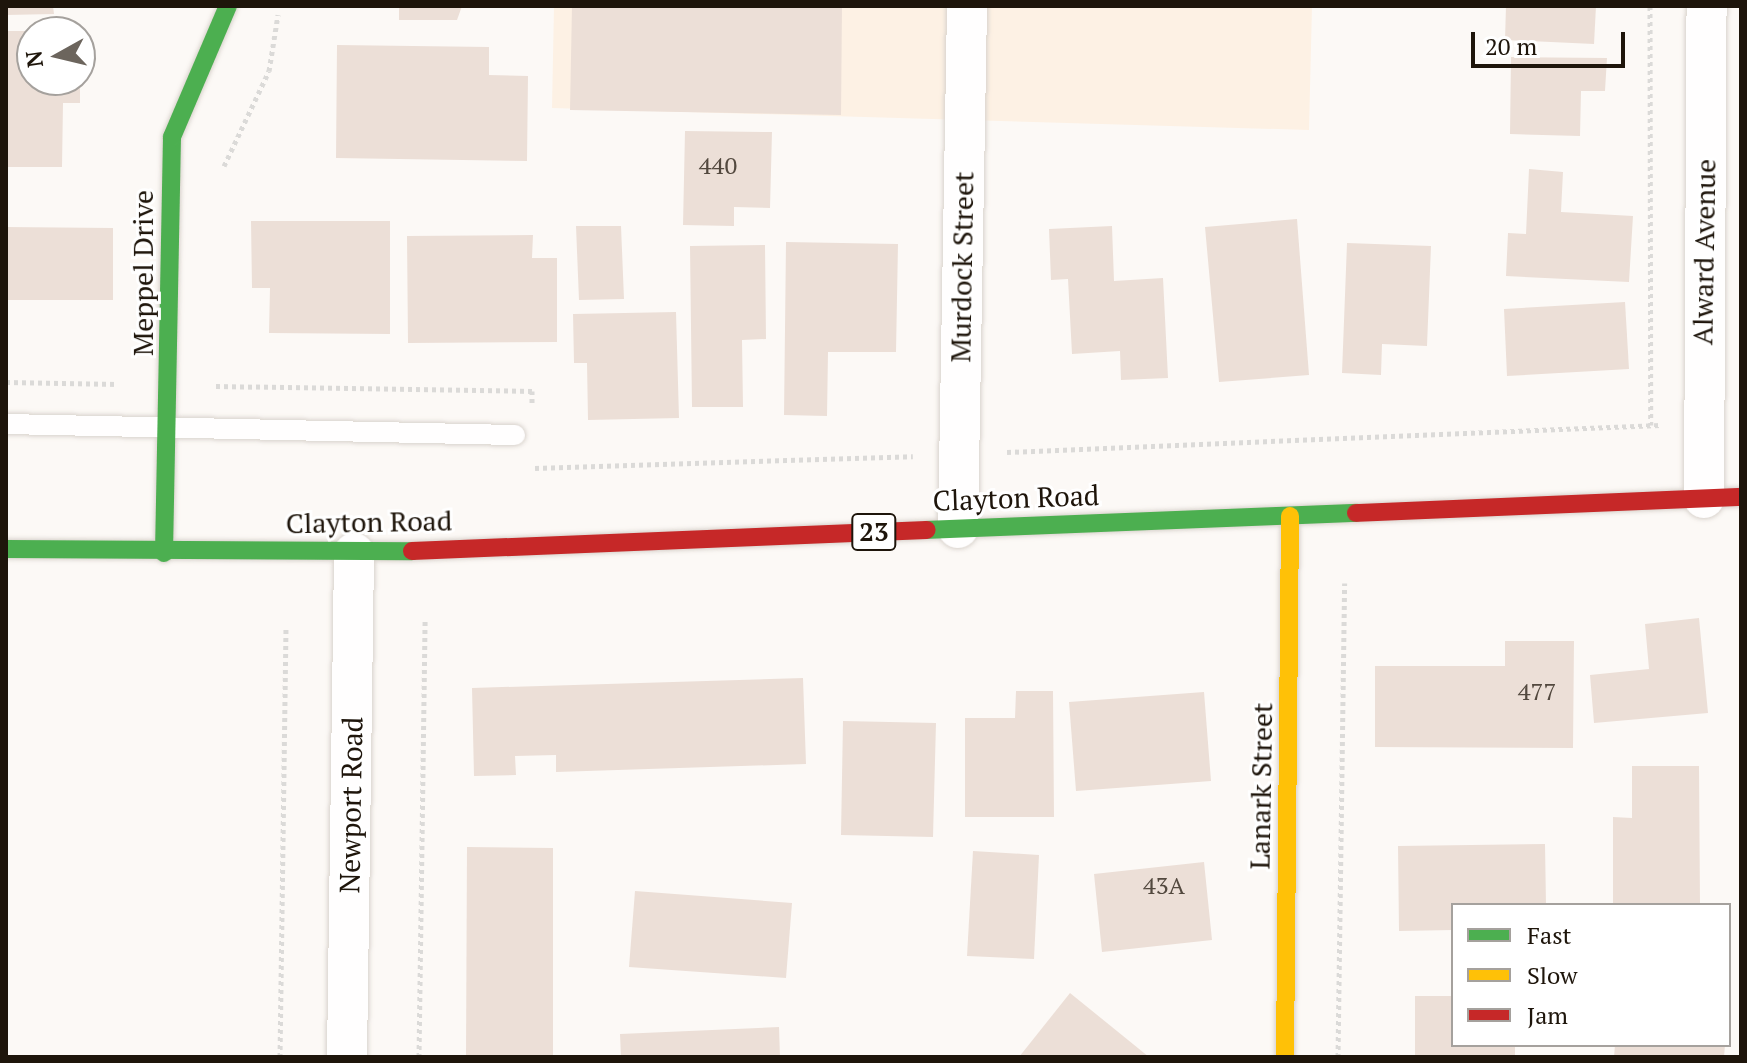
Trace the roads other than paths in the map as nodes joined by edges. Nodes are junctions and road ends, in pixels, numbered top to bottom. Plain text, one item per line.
1 (228, 6) edge
2 (967, 6) edge
3 (1707, 6) edge
4 (6, 424) edge
5 (170, 428) junction
6 (515, 435) dead end
7 (1723, 497) edge
8 (1290, 516) junction
9 (958, 528) junction
10 (6, 549) edge
11 (164, 553) junction
12 (354, 553) junction
13 (347, 1057) edge
14 (1285, 1057) edge

1 - 5 main road, Meppel Drive
2 - 9 street, Murdock Street
3 - 7 street, Alward Avenue
4 - 5 lane
5 - 6 lane
5 - 11 main road, Meppel Drive
7 - 8 main road, Clayton Road / 23
8 - 9 main road, Clayton Road / 23
8 - 14 main road, Lanark Street
9 - 12 main road, Clayton Road / 23
10 - 11 main road, Clayton Road / 23
11 - 12 main road, Clayton Road / 23
12 - 13 street, Newport Road

